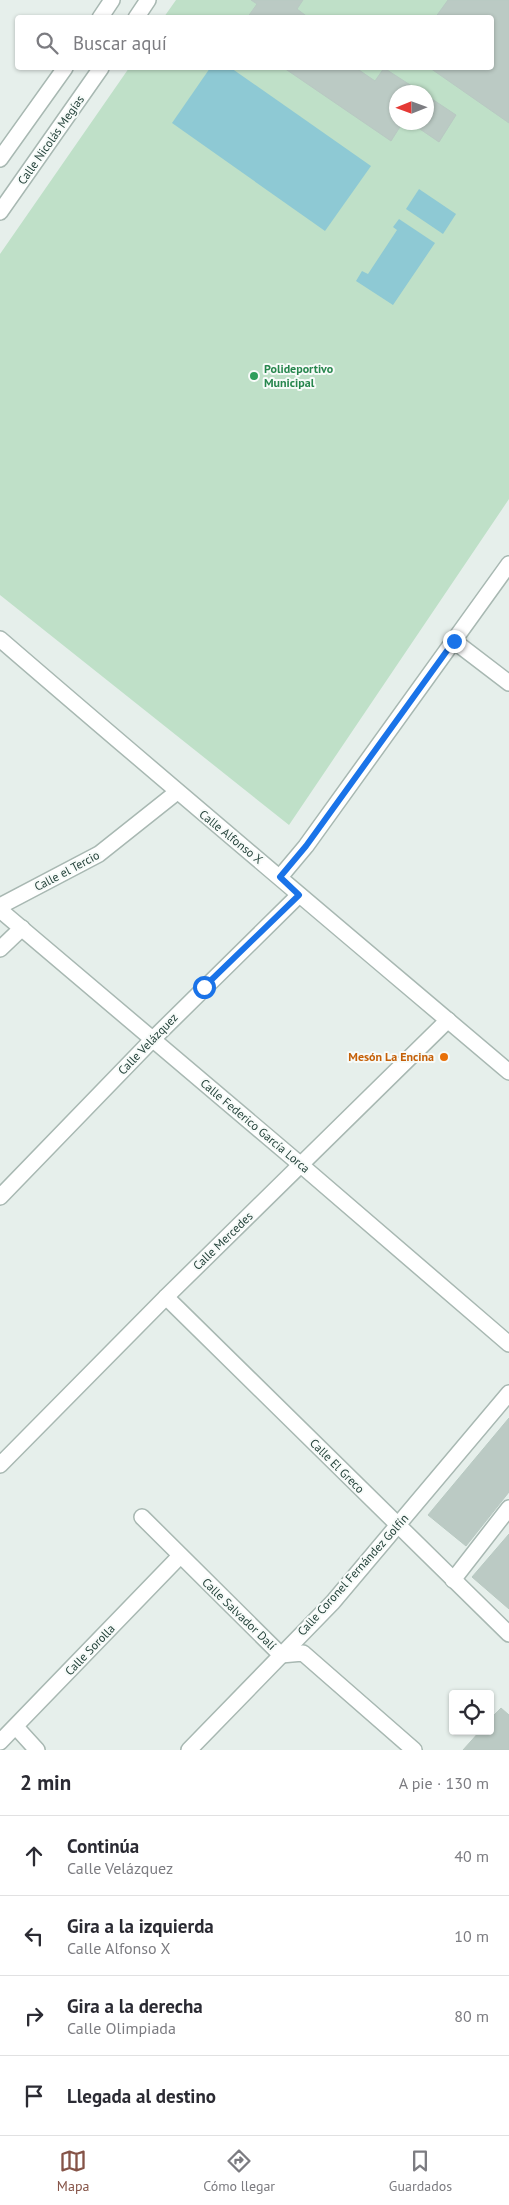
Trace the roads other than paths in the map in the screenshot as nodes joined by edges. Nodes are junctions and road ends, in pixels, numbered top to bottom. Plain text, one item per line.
1 (112, 0) edge
2 (148, 0) edge
3 (102, 15) edge
4 (138, 15) edge
5 (64, 70) edge
6 (100, 70) edge
7 (0, 159) edge
8 (0, 212) edge
9 (509, 564) edge
10 (0, 639) edge
11 (454, 641) junction
12 (509, 683) edge
13 (177, 792) junction
14 (280, 877) junction
15 (299, 895) junction
16 (0, 908) edge
17 (22, 928) junction
18 (0, 948) edge
19 (448, 1020) junction
20 (153, 1039) junction
21 (509, 1072) edge
22 (301, 1165) junction
23 (0, 1197) edge
24 (166, 1297) junction
25 (509, 1344) edge
26 (509, 1393) edge
27 (0, 1465) edge
28 (509, 1508) edge
29 (142, 1517) dead end
30 (398, 1526) junction
31 (180, 1556) junction
32 (453, 1580) junction
33 (509, 1634) edge
34 (281, 1655) junction
35 (16, 1727) junction
36 (0, 1742) edge
37 (37, 1750) edge
38 (189, 1750) edge
39 (414, 1750) edge

1 - 3 street
2 - 4 street
5 - 7 street
6 - 8 street, Calle Nicolás Megías
9 - 11 street
10 - 13 street, Calle Alfonso X
11 - 12 street
11 - 14 street
13 - 14 street, Calle Alfonso X
13 - 16 street, Calle el Tercio
14 - 15 street, Calle Alfonso X
15 - 19 street, Calle Alfonso X
15 - 20 street, Calle Velázquez
16 - 17 street, Calle Federico García Lorca
17 - 18 street
17 - 20 street, Calle Federico García Lorca
19 - 21 street, Calle Alfonso X
19 - 22 street, Calle Mercedes
20 - 22 street, Calle Federico García Lorca
20 - 23 street, Calle Velázquez
22 - 24 street, Calle Mercedes
22 - 25 street, Calle Federico García Lorca
24 - 27 street, Calle Mercedes
24 - 30 street, Calle El Greco
26 - 30 street, Calle Coronel Fernández Golfín
28 - 32 street
29 - 31 street, Calle Salvador Dalí
30 - 32 street, Calle El Greco
30 - 34 street, Calle Coronel Fernández Golfín
31 - 34 street, Calle Salvador Dalí
31 - 35 street, Calle Sorolla
32 - 33 street, Calle El Greco
34 - 38 street, Calle Coronel Fernández Golfín
34 - 39 street, Calle Salvador Dalí
35 - 36 street, Calle Sorolla
35 - 37 street

